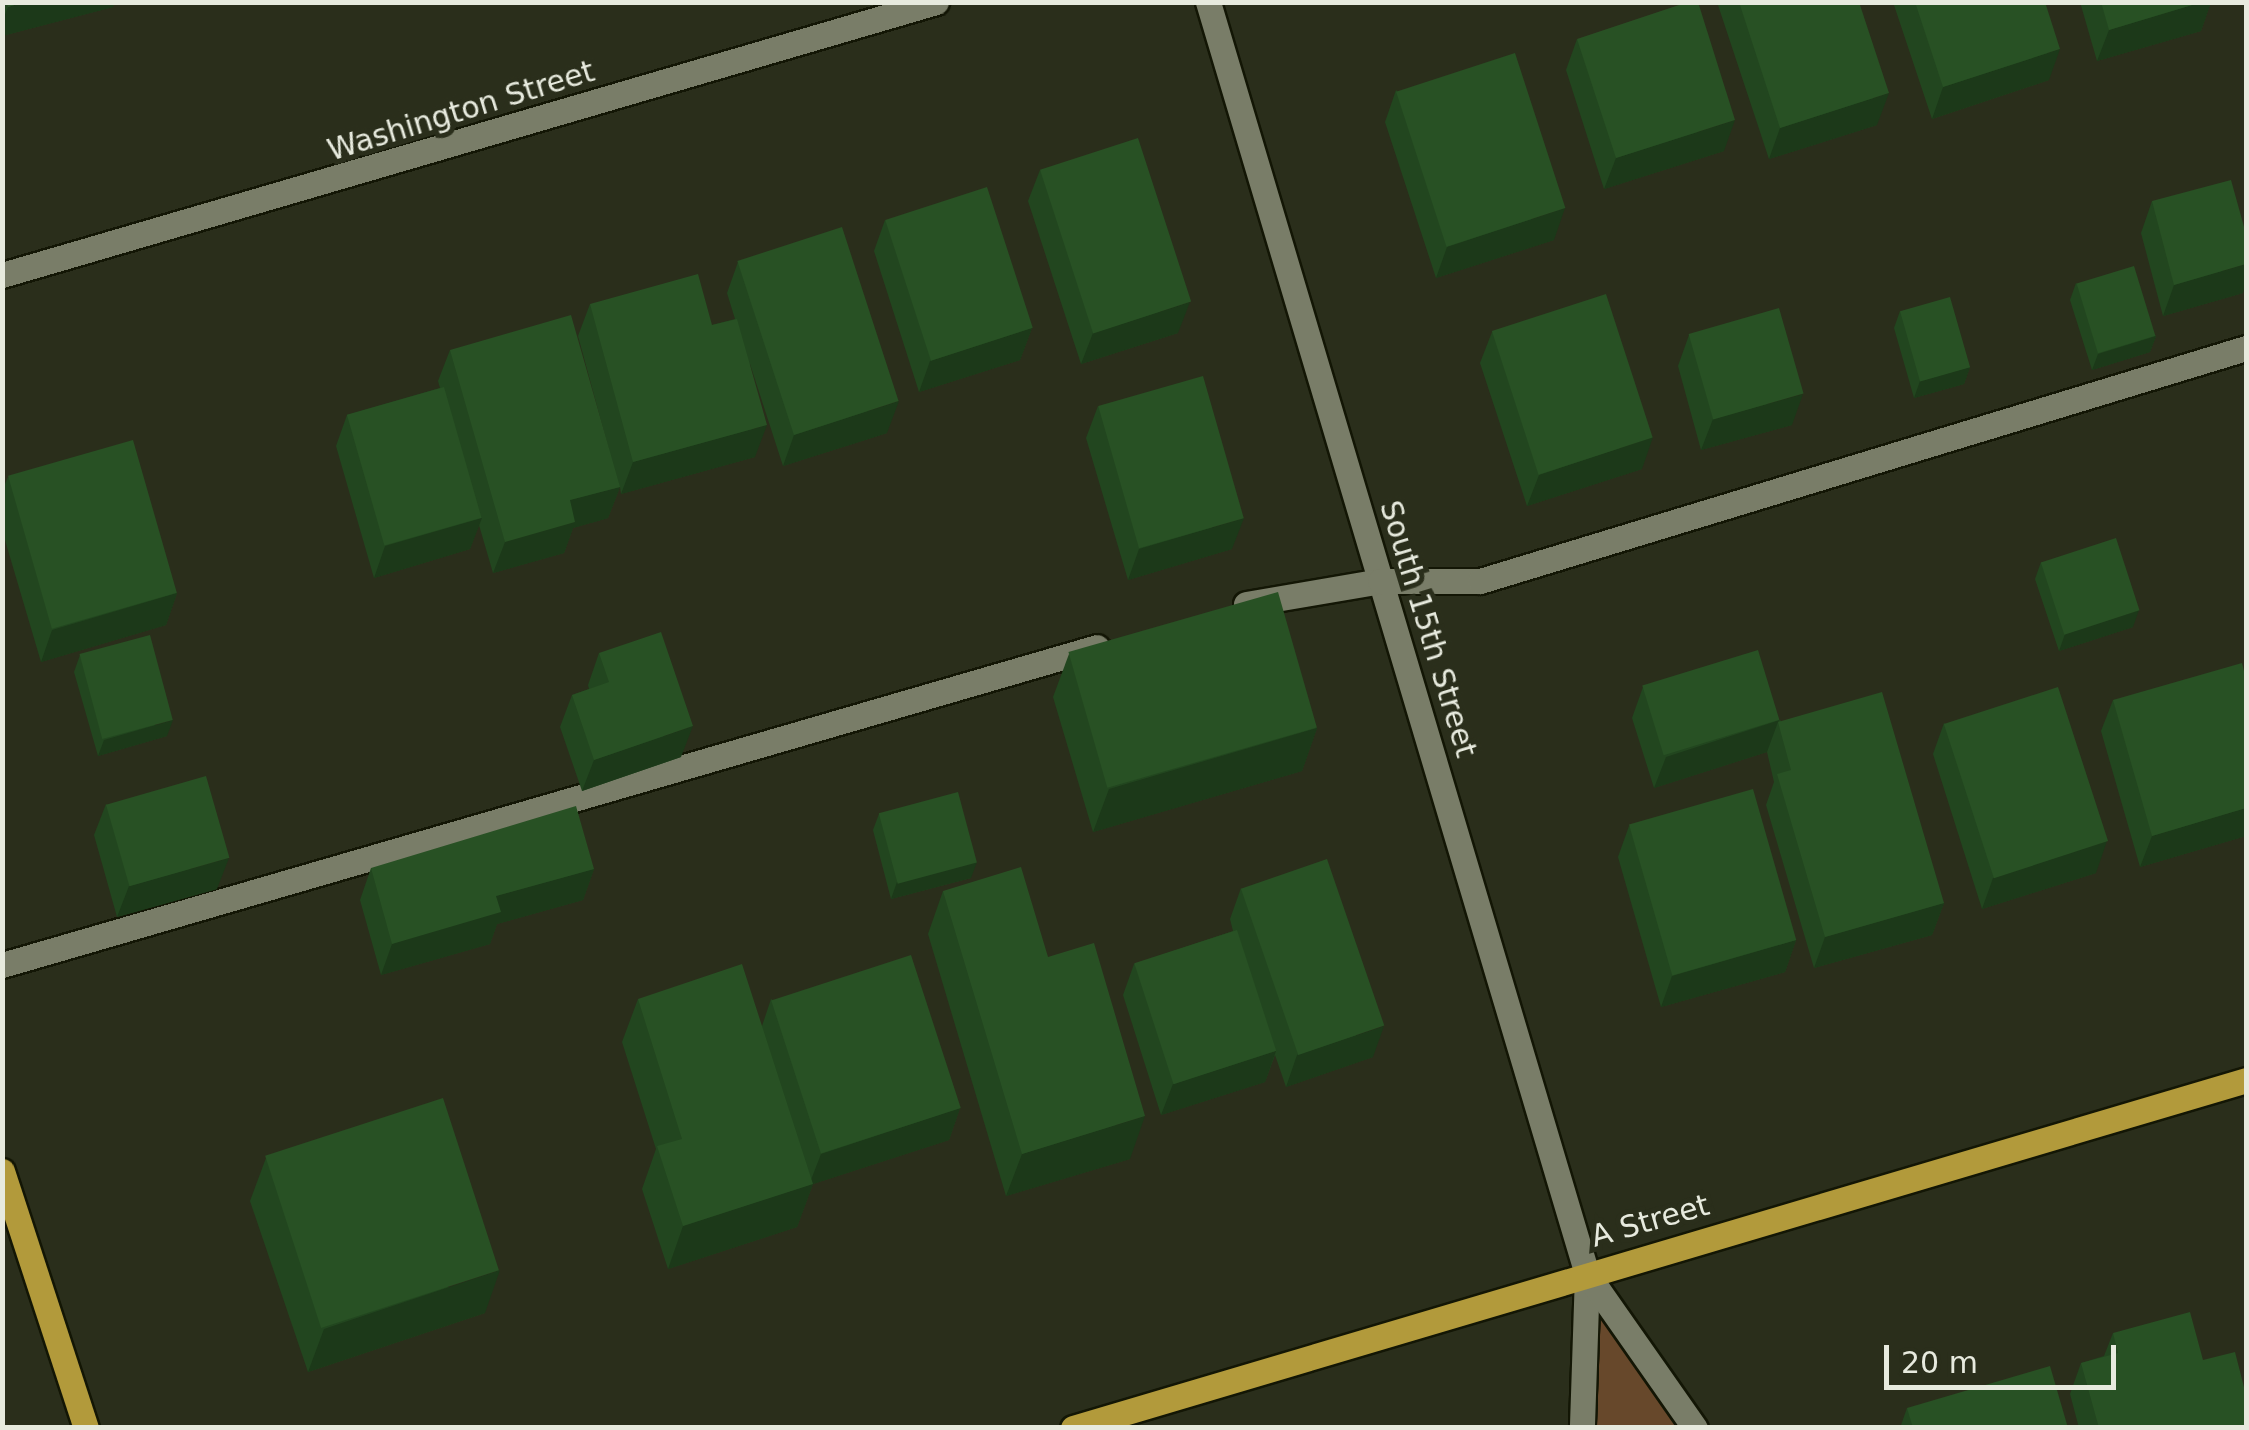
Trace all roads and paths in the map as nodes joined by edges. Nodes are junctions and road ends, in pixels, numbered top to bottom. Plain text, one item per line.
1 (936, 2) edge
2 (1208, 2) edge
3 (2, 274) edge
4 (2246, 348) edge
5 (1380, 581) junction
6 (1212, 614) edge
7 (1118, 641) edge
8 (2, 965) edge
9 (2246, 1080) edge
10 (2, 1171) edge
11 (1586, 1274) junction
12 (86, 1428) edge
13 (1073, 1428) edge
14 (1582, 1428) edge
15 (1696, 1428) edge

1 - 3 street, Washington Street
2 - 5 street, South 15th Street
4 - 5 street
5 - 6 street
5 - 11 street, South 15th Street
7 - 8 street
9 - 11 main road, A Street
10 - 12 main road
11 - 13 main road, A Street
11 - 14 street
11 - 15 street

